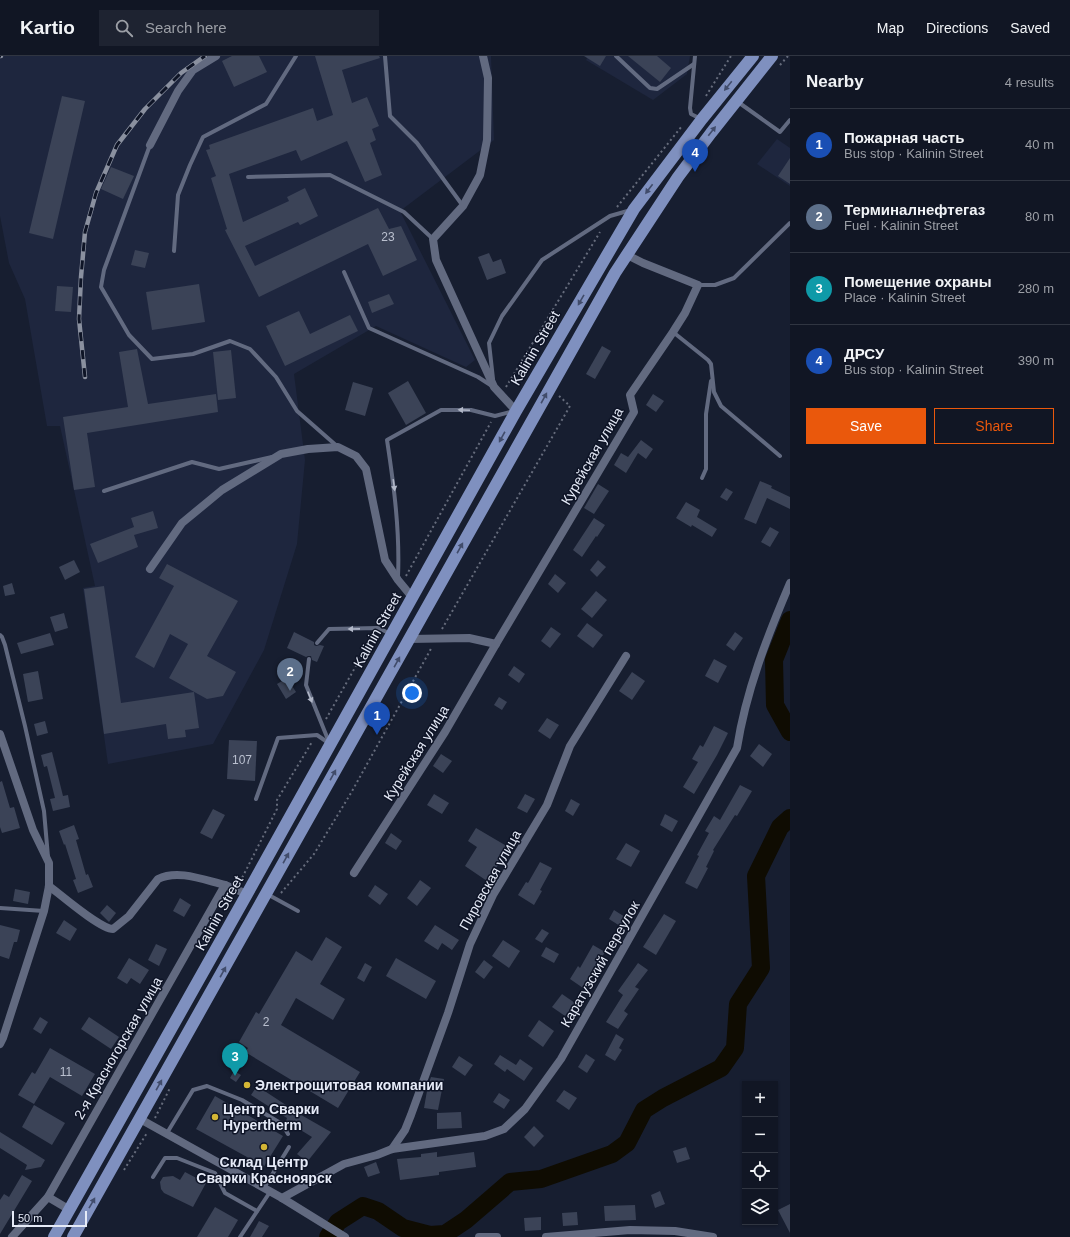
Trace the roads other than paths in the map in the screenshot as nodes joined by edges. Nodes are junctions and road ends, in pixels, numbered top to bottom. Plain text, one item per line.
1 (216, 56) edge
2 (296, 56) edge
3 (385, 56) edge
4 (483, 56) edge
5 (616, 56) edge
6 (695, 56) edge
7 (753, 56) edge
8 (772, 56) edge
9 (694, 64) junction
10 (736, 100) junction
11 (696, 116) junction
12 (790, 120) edge
13 (150, 145) joint
14 (248, 177) dead end
15 (463, 206) junction
16 (634, 210) junction
17 (790, 223) edge
18 (433, 239) junction
19 (174, 251) dead end
20 (627, 255) junction
21 (344, 272) dead end
22 (698, 284) junction
23 (673, 332) junction
24 (712, 377) junction
25 (494, 387) junction
26 (516, 411) junction
27 (338, 447) junction
28 (282, 454) junction
29 (780, 456) dead end
30 (702, 478) dead end
31 (104, 491) dead end
32 (150, 568) dead end
33 (400, 582) junction
34 (790, 584) edge
35 (412, 597) junction
36 (392, 634) junction
37 (0, 635) edge
38 (410, 639) junction
39 (317, 643) dead end
40 (496, 644) junction
41 (626, 656) dead end
42 (309, 659) dead end
43 (0, 734) edge
44 (330, 744) junction
45 (346, 753) junction
46 (256, 799) dead end
47 (299, 800) junction
48 (314, 809) junction
49 (49, 863) junction
50 (354, 873) dead end
51 (225, 885) junction
52 (49, 886) junction
53 (242, 891) junction
54 (271, 897) junction
55 (0, 908) edge
56 (44, 911) junction
57 (298, 911) dead end
58 (0, 1044) edge
59 (133, 1115) junction
60 (167, 1133) junction
61 (288, 1134) dead end
62 (289, 1147) dead end
63 (392, 1149) junction
64 (153, 1177) dead end
65 (267, 1190) junction
66 (48, 1197) junction
67 (282, 1198) junction
68 (70, 1210) junction
69 (257, 1211) junction
70 (342, 1235) edge
71 (12, 1237) edge
72 (54, 1237) edge
73 (73, 1237) edge
74 (240, 1237) edge
75 (479, 1237) edge
76 (497, 1237) edge
77 (546, 1237) edge
78 (713, 1237) edge

1 - 13 street
2 - 19 lane
3 - 15 lane
4 - 15 street
5 - 9 lane
6 - 9 lane
7 -> 11 main road, Kalinin Street
8 - 10 main road, Kalinin Street
9 - 11 lane
10 - 12 lane
20 -> 10 main road, Kalinin Street
11 -> 16 main road, Kalinin Street
13 - 27 lane
14 - 18 lane
15 - 18 street
16 - 25 lane
16 -> 26 main road, Kalinin Street
17 - 22 lane
18 - 25 street
20 - 22 street
38 -> 20 main road, Kalinin Street
21 - 25 lane
22 - 23 street, Курейская улица
23 - 24 lane
23 - 40 street, Курейская улица
24 - 29 lane
24 - 30 lane
25 - 26 street
26 -> 33 lane
26 -> 35 main road, Kalinin Street
27 - 28 street
27 - 33 street
28 - 31 lane
28 - 32 street
33 - 35 street
34 - 63 street, Каратузский переулок
35 - 36 main road, Kalinin Street
36 -> 39 lane
36 - 44 main road, Kalinin Street
37 - 49 lane
38 - 40 street
45 -> 38 main road, Kalinin Street
40 - 50 street, Курейская улица
41 - 63 street, Пировская улица
42 -> 44 lane
43 - 49 street
44 - 45 main road
44 - 46 lane
44 - 47 main road, Kalinin Street
48 -> 45 main road, Kalinin Street
47 - 48 main road
47 - 53 main road, Kalinin Street
54 -> 48 main road, Kalinin Street
49 - 52 street
51 - 52 street
51 - 53 street
51 - 66 street, 2-я Красногорская улица
52 - 56 street
53 - 59 main road, Kalinin Street
54 - 57 lane
59 -> 54 main road, Kalinin Street
55 - 56 lane
56 - 58 street
59 - 60 street
59 - 68 main road, Kalinin Street
73 -> 59 main road, Kalinin Street
60 - 61 lane
60 - 65 street
62 - 65 lane
63 - 67 street, Каратузский переулок
64 - 69 lane
65 - 67 street
65 - 69 lane
66 - 68 street
66 - 71 street, 2-я Красногорская улица
67 - 70 street
68 - 72 main road, Kalinin Street
69 - 74 lane
75 - 76 street
77 - 78 street

